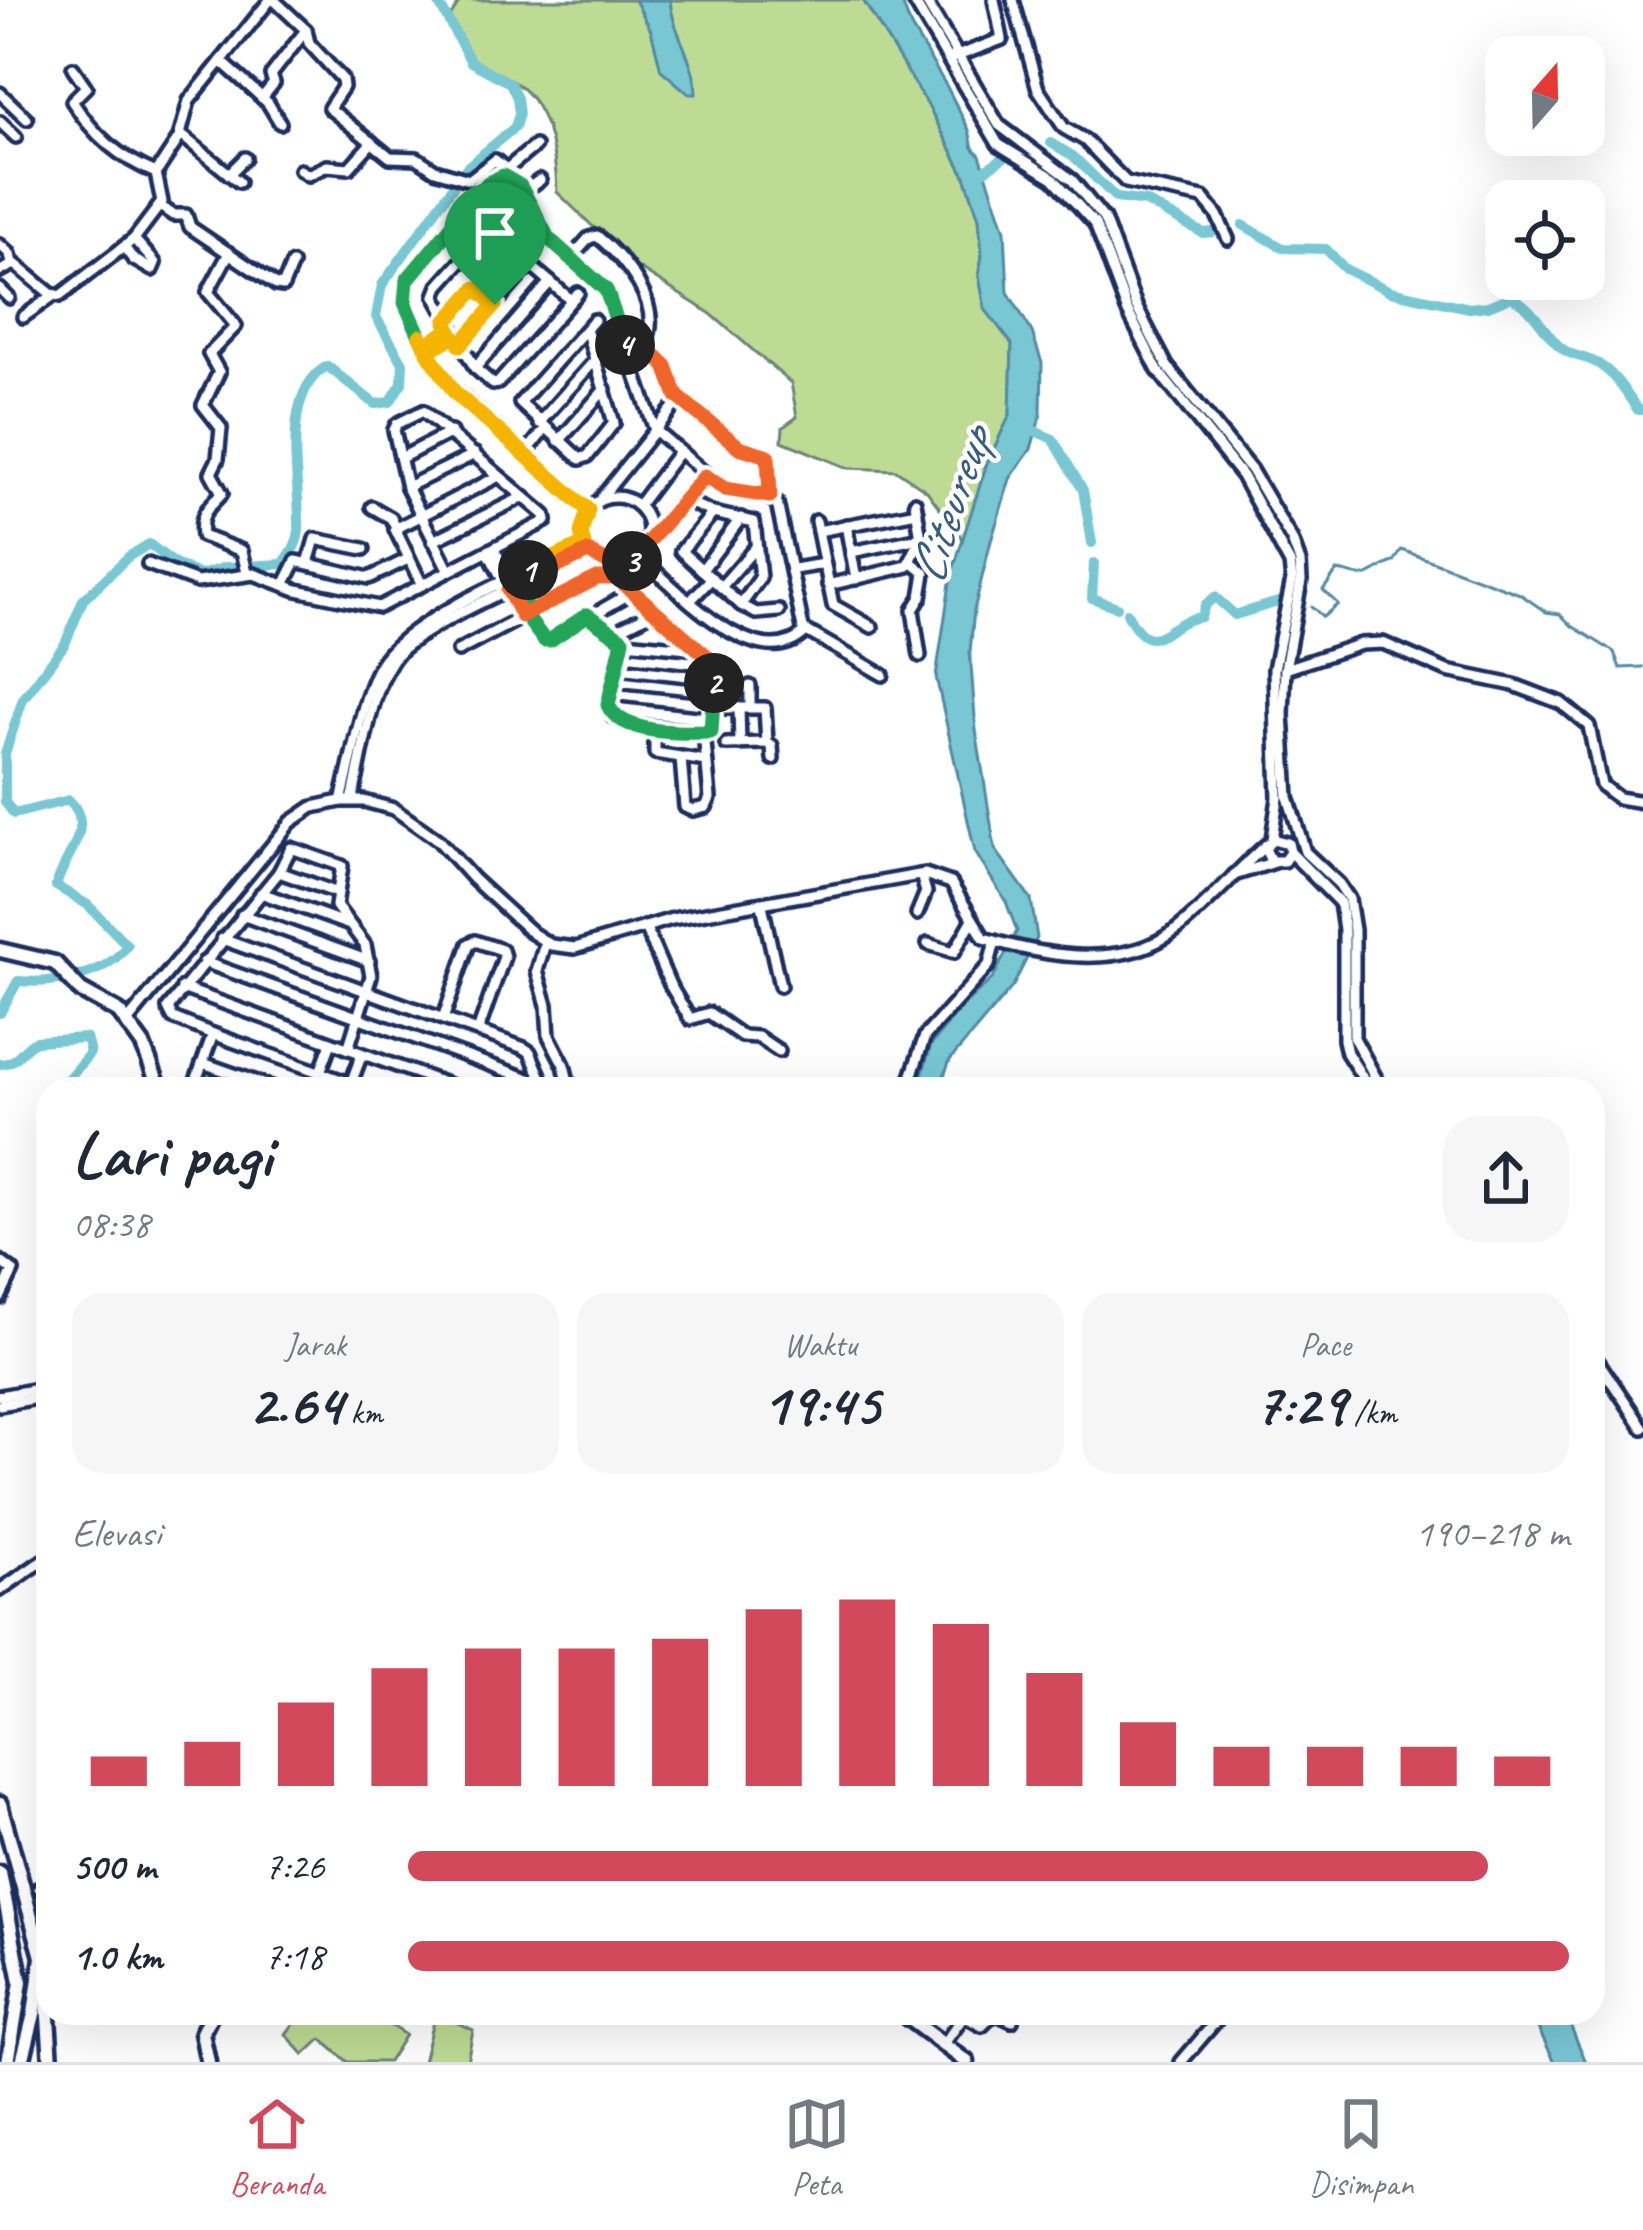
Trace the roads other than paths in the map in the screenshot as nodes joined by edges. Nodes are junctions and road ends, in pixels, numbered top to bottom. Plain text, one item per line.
1 (272, 0) edge
2 (913, 0) edge
3 (925, 0) edge
4 (994, 0) edge
5 (1013, 0) edge
6 (306, 30) junction
7 (952, 58) junction
8 (221, 61) junction
9 (73, 68) dead end
10 (0, 94) edge
11 (262, 98) junction
12 (27, 119) dead end
13 (0, 122) edge
14 (280, 123) dead end
15 (180, 134) junction
16 (16, 137) dead end
17 (373, 142) junction
18 (535, 146) dead end
19 (245, 158) dead end
20 (300, 170) dead end
21 (156, 173) junction
22 (502, 173) junction
23 (229, 174) junction
24 (540, 180) dead end
25 (238, 182) dead end
26 (524, 192) junction
27 (160, 206) junction
28 (1228, 239) dead end
29 (514, 244) junction
30 (0, 245) edge
31 (229, 253) junction
32 (573, 256) junction
33 (12, 264) junction
34 (292, 264) dead end
35 (530, 265) junction
36 (0, 271) edge
37 (550, 282) junction
38 (476, 288) junction
39 (0, 289) edge
40 (54, 295) junction
41 (9, 298) dead end
42 (495, 305) junction
43 (23, 317) dead end
44 (452, 333) junction
45 (644, 345) junction
46 (426, 348) junction
47 (627, 349) junction
48 (596, 359) junction
49 (475, 368) junction
50 (604, 389) junction
51 (680, 399) junction
52 (560, 400) junction
53 (579, 418) junction
54 (542, 426) junction
55 (655, 430) junction
56 (451, 433) junction
57 (559, 441) junction
58 (678, 453) junction
59 (475, 454) junction
60 (525, 454) junction
61 (400, 458) junction
62 (499, 476) junction
63 (705, 476) junction
64 (614, 482) junction
65 (407, 487) junction
66 (770, 496) junction
67 (523, 497) junction
68 (620, 498) junction
69 (598, 502) junction
70 (693, 504) dead end
71 (638, 506) junction
72 (372, 507) dead end
73 (588, 510) junction
74 (713, 513) junction
75 (419, 516) junction
76 (741, 518) junction
77 (846, 525) junction
78 (396, 528) junction
79 (921, 538) junction
80 (648, 539) junction
81 (433, 541) junction
82 (586, 548) junction
83 (755, 548) junction
84 (364, 549) dead end
85 (491, 550) junction
86 (851, 551) junction
87 (639, 556) junction
88 (408, 559) junction
89 (911, 562) junction
90 (308, 563) junction
91 (148, 564) dead end
92 (824, 564) junction
93 (794, 568) junction
94 (702, 570) junction
95 (449, 571) junction
96 (246, 572) junction
97 (856, 579) junction
98 (717, 583) junction
99 (509, 584) junction
100 (284, 585) junction
101 (422, 585) junction
102 (828, 585) junction
103 (634, 591) junction
104 (694, 603) junction
105 (742, 605) junction
106 (656, 611) junction
107 (778, 611) dead end
108 (525, 615) junction
109 (587, 615) junction
110 (872, 627) dead end
111 (805, 630) junction
112 (614, 632) junction
113 (625, 642) junction
114 (699, 649) junction
115 (458, 651) dead end
116 (920, 656) dead end
117 (618, 668) junction
118 (1279, 669) junction
119 (883, 675) dead end
120 (714, 679) junction
121 (750, 686) dead end
122 (610, 694) junction
123 (713, 707) junction
124 (744, 708) junction
125 (655, 728) junction
126 (704, 732) junction
127 (767, 743) junction
128 (726, 744) dead end
129 (740, 744) junction
130 (681, 758) junction
131 (772, 759) dead end
132 (706, 761) junction
133 (346, 801) junction
134 (1643, 802) edge
135 (1295, 830) junction
136 (1273, 841) junction
137 (1297, 853) junction
138 (1277, 862) junction
139 (279, 872) junction
140 (1311, 873) junction
141 (921, 875) junction
142 (1228, 877) junction
143 (335, 892) junction
144 (262, 893) junction
145 (762, 905) junction
146 (917, 914) dead end
147 (242, 915) junction
148 (972, 921) junction
149 (347, 924) junction
150 (645, 927) junction
151 (222, 939) junction
152 (998, 942) junction
153 (545, 943) junction
154 (928, 944) dead end
155 (0, 950) edge
156 (369, 961) junction
157 (204, 962) junction
158 (780, 986) dead end
159 (182, 988) junction
160 (369, 992) junction
161 (359, 1018) junction
162 (443, 1019) junction
163 (128, 1021) junction
164 (478, 1031) junction
165 (214, 1034) junction
166 (331, 1042) junction
167 (348, 1049) junction
168 (779, 1051) dead end
169 (362, 1054) junction
170 (202, 1063) junction
171 (320, 1072) junction
172 (155, 1077) edge
173 (197, 1077) edge
174 (242, 1077) edge
175 (330, 1077) edge
176 (347, 1077) edge
177 (426, 1077) edge
178 (518, 1077) edge
179 (540, 1077) edge
180 (567, 1077) edge
181 (911, 1077) edge
182 (1364, 1077) edge
183 (1374, 1077) edge
184 (0, 1262) edge
185 (0, 1298) edge
186 (1605, 1372) edge
187 (36, 1394) edge
188 (0, 1400) edge
189 (1643, 1428) edge
190 (36, 1565) edge
191 (0, 1590) edge
192 (0, 1804) edge
193 (0, 1873) edge
194 (36, 1920) edge
195 (36, 1948) edge
196 (19, 1958) junction
197 (36, 1965) edge
198 (21, 1982) junction
199 (36, 1999) edge
200 (19, 2004) junction
201 (47, 2025) edge
202 (52, 2025) edge
203 (206, 2025) edge
204 (917, 2025) edge
205 (958, 2025) edge
206 (1213, 2025) edge
207 (0, 2027) edge
208 (944, 2045) junction
209 (49, 2046) junction
210 (8, 2058) edge
211 (22, 2062) edge
212 (51, 2062) edge
213 (208, 2062) edge
214 (967, 2062) edge
215 (1181, 2062) edge

1 - 6 street
1 - 8 street
2 - 7 street
3 - 7 street
4 - 7 street
5 - 28 street
6 - 11 street
6 - 17 street
7 - 118 street
7 - 118 street
8 - 11 street
8 - 15 street
9 - 21 street
10 - 12 street
11 - 14 street
13 - 16 street
15 - 21 street
15 - 23 street
17 - 20 street
17 - 22 street
18 - 22 street
19 - 23 street
21 - 27 street
22 - 26 street
22 - 46 street
23 - 25 street
24 - 26 street
26 - 32 street
27 - 31 street
27 - 40 street
29 - 35 street
29 - 38 street
29 - 44 street
30 - 33 street
31 - 34 street
31 - 96 street
32 - 45 street
32 - 47 street
33 - 36 street
33 - 40 street
35 - 37 street
35 - 42 street
37 - 49 street
37 - 49 street
38 - 42 street
38 - 44 street
39 - 41 street
40 - 43 street
42 - 44 street
44 - 46 street
44 - 49 street
45 - 47 street
45 - 51 street
46 - 60 street
47 - 55 street
48 - 50 street
48 - 52 street
48 - 54 street
50 - 53 street
50 - 57 street
51 - 55 street
51 - 66 street
52 - 53 street
52 - 54 street
53 - 57 street
54 - 57 street
54 - 60 street
55 - 58 street
55 - 64 street
56 - 59 street
56 - 61 street
56 - 61 street
58 - 63 street
58 - 71 street
59 - 62 street
59 - 65 street
60 - 73 street
61 - 65 street
62 - 67 street
62 - 75 street
63 - 66 street
63 - 80 street
64 - 68 street
64 - 69 street
65 - 75 street
66 - 93 street
67 - 81 street
67 - 85 street
68 - 69 street
68 - 71 street
69 - 73 street
70 - 74 street
71 - 80 street
72 - 78 street
73 - 82 street
74 - 76 street
74 - 94 street
75 - 78 street
75 - 81 street
76 - 83 street
76 - 94 street
77 - 79 street
77 - 86 street
77 - 92 street
78 - 88 street
79 - 86 street
79 - 89 street
80 - 87 street
81 - 95 street
82 - 87 street
82 - 99 street
83 - 98 street
83 - 105 street
84 - 90 street
85 - 95 street
85 - 99 street
86 - 97 street
87 - 104 street
88 - 90 street
88 - 101 street
89 - 97 street
89 - 116 street
90 - 100 street
91 - 96 street
92 - 93 street
92 - 102 street
93 - 111 street
94 - 98 street
95 - 101 street
96 - 100 street
97 - 102 street
98 - 104 street
98 - 105 street
99 - 108 street
99 - 133 street
100 - 101 street
102 - 110 street
103 - 106 street
103 - 108 street
103 - 109 street
104 - 111 street
105 - 107 street
106 - 112 street
106 - 114 street
108 - 109 street
108 - 115 street
109 - 112 street
111 - 119 street
112 - 113 street
113 - 114 street
113 - 117 street
114 - 120 street
117 - 120 street
117 - 122 street
118 - 134 street
118 - 135 street
118 - 136 street
120 - 123 street
121 - 124 street
122 - 123 street
122 - 125 street
123 - 124 street
123 - 126 street
124 - 127 street
124 - 129 street
125 - 126 street
125 - 130 street
126 - 132 street
127 - 129 street
127 - 131 street
128 - 129 street
130 - 132 street
130 - 132 street
133 - 153 street
133 - 163 street
135 - 136 street
135 - 137 street
136 - 137 street
136 - 138 street
136 - 142 street
137 - 138 street
137 - 140 street
137 - 183 street
138 - 140 street
138 - 142 street
139 - 143 street
139 - 143 street
139 - 144 street
140 - 182 street
141 - 145 street
141 - 146 street
141 - 148 street
142 - 152 street
143 - 149 street
144 - 147 street
144 - 149 street
145 - 150 street
145 - 158 street
147 - 151 street
147 - 156 street
148 - 152 street
148 - 154 street
149 - 156 street
150 - 153 street
150 - 168 street
151 - 157 street
151 - 160 street
152 - 181 street
153 - 180 street
155 - 163 main road
156 - 160 street
157 - 159 street
157 - 161 street
159 - 165 street
159 - 166 street
160 - 161 street
160 - 162 street
161 - 167 street
161 - 178 street
162 - 164 street
162 - 164 street
163 - 172 main road
164 - 179 street
165 - 170 street
165 - 171 street
166 - 167 street
166 - 171 street
167 - 169 street
169 - 176 street
169 - 177 street
170 - 173 street
170 - 174 street
171 - 175 street
184 - 185 street
186 - 189 street
187 - 188 street
190 - 191 street
192 - 194 main road
193 - 196 main road
195 - 196 main road
196 - 198 main road
197 - 198 main road
198 - 200 main road
199 - 211 main road
200 - 207 street
200 - 210 main road
201 - 209 main road
202 - 209 street
203 - 213 main road
204 - 208 main road
205 - 208 street
206 - 215 street
207 - 210 street
208 - 214 main road
209 - 212 main road

